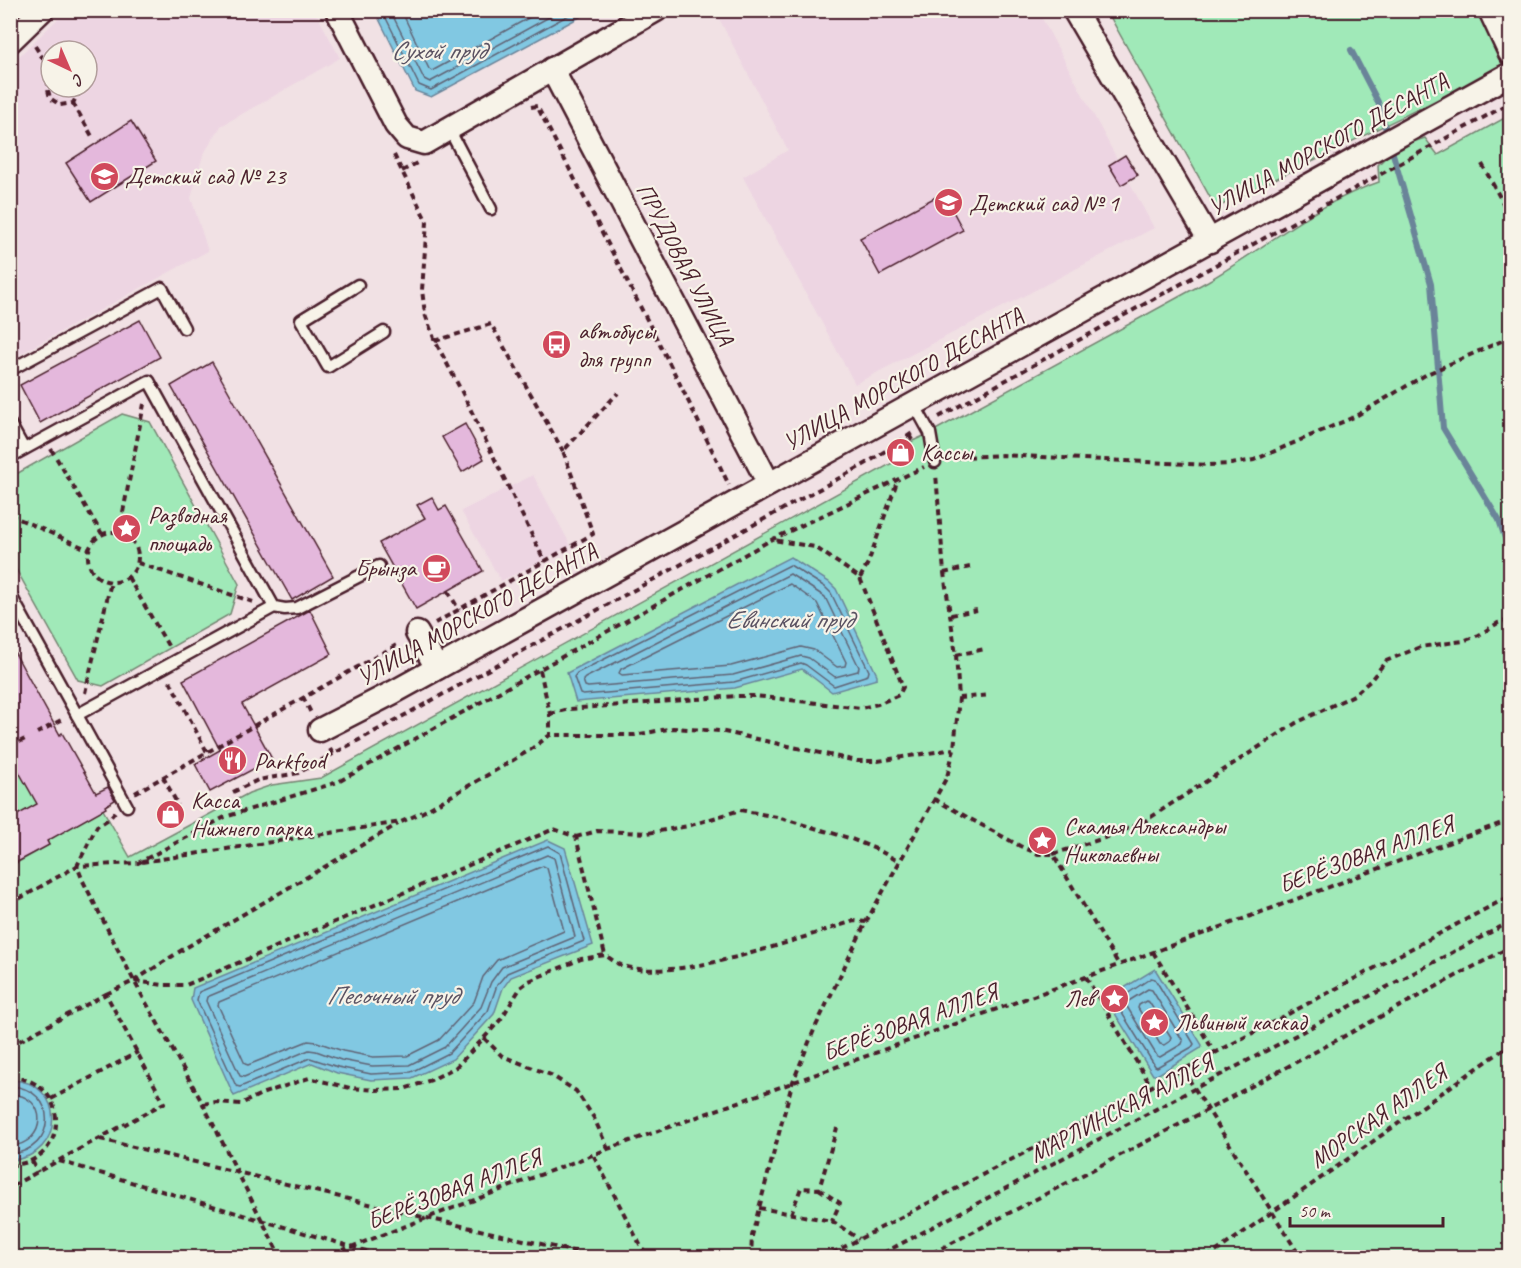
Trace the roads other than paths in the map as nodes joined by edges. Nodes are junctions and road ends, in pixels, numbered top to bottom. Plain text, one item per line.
1 (42, 10) edge
2 (337, 10) edge
3 (656, 10) edge
4 (1074, 10) edge
5 (1490, 10) edge
6 (21, 40) edge
7 (1510, 53) edge
8 (552, 69) junction
9 (1510, 74) edge
10 (449, 129) junction
11 (491, 209) dead end
12 (1210, 241) junction
13 (358, 285) dead end
14 (184, 328) dead end
15 (384, 332) dead end
16 (10, 370) edge
17 (914, 404) junction
18 (10, 424) edge
19 (24, 449) junction
20 (10, 457) edge
21 (935, 462) road end
22 (769, 484) junction
23 (379, 566) dead end
24 (10, 594) edge
25 (274, 607) junction
26 (417, 633) dead end
27 (437, 668) junction
28 (76, 715) junction
29 (320, 730) dead end
30 (127, 806) dead end

1 - 6 street
2 - 10 street
3 - 8 street
4 - 12 street
5 - 7 street
8 - 10 street
8 - 22 street, ПРУДОВАЯ УЛИЦА
9 - 12 street, УЛИЦА МОРСКОГО ДЕСАНТА
10 - 11 lane
12 - 17 street, УЛИЦА МОРСКОГО ДЕСАНТА
13 - 15 lane
14 - 16 lane
17 - 21 lane
17 - 22 street, УЛИЦА МОРСКОГО ДЕСАНТА
18 - 19 lane
19 - 20 lane
19 - 25 lane
22 - 27 street, УЛИЦА МОРСКОГО ДЕСАНТА
23 - 25 lane
24 - 28 lane
25 - 28 lane
26 - 27 street
27 - 29 street, УЛИЦА МОРСКОГО ДЕСАНТА
28 - 30 lane

